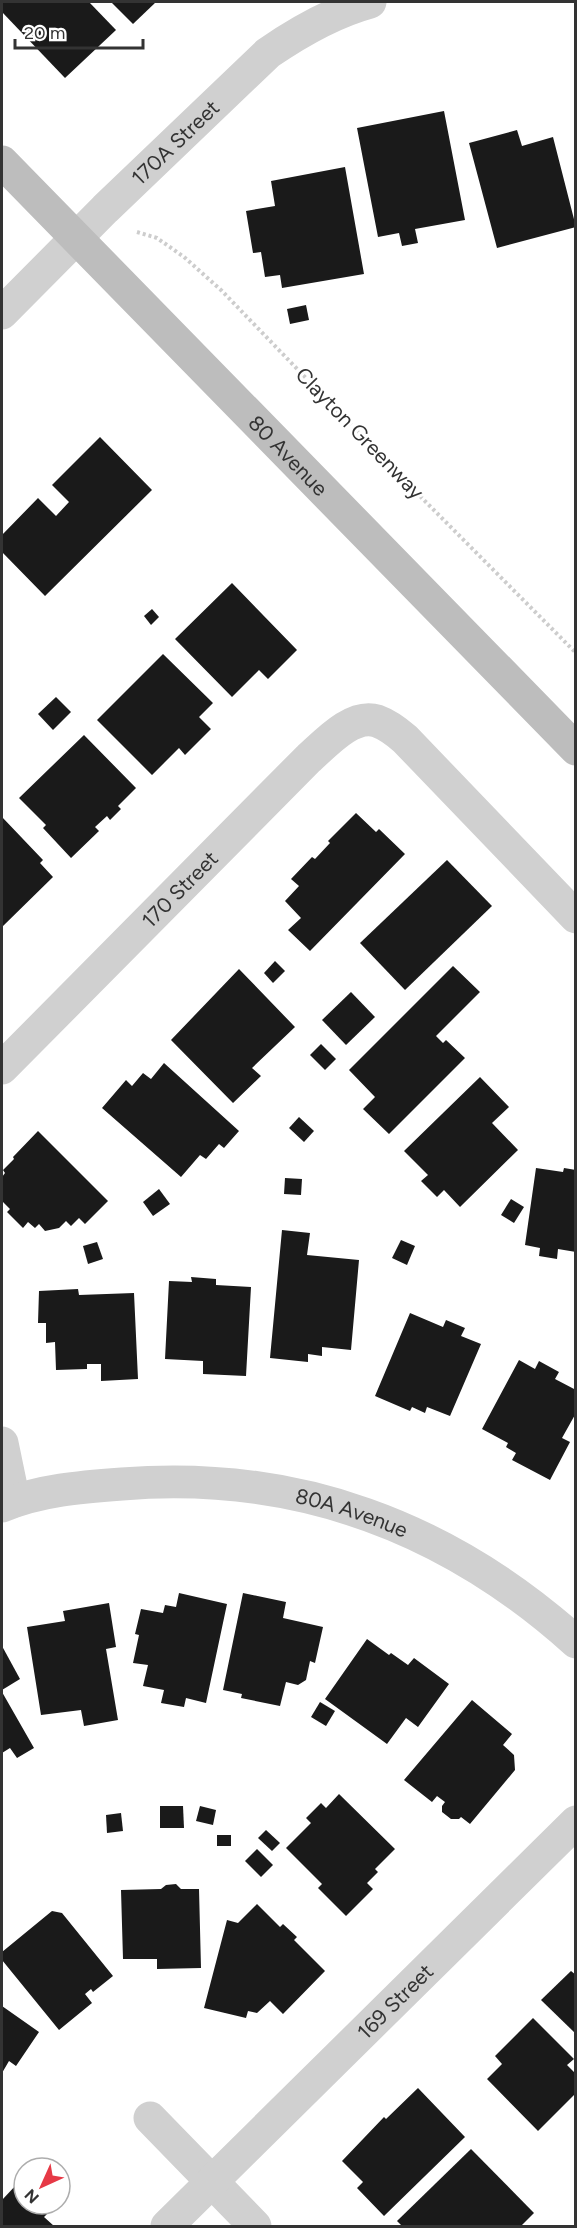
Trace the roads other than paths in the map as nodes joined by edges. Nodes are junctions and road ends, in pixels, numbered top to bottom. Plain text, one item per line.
1 (370, 2) edge
2 (2, 162) edge
3 (76, 238) junction
4 (2, 313) edge
5 (576, 749) edge
6 (576, 917) edge
7 (2, 1068) edge
8 (2, 1443) edge
9 (8, 1503) edge
10 (576, 1642) edge
11 (576, 1822) edge
12 (150, 2118) dead end
13 (212, 2181) junction
14 (167, 2226) edge
15 (255, 2226) edge

1 - 3 street, 170A Street
2 - 3 main road, 80 Avenue
3 - 4 street, 170A Street
3 - 5 main road, 80 Avenue
6 - 7 street, 170 Street
8 - 9 street
9 - 10 street, 80A Avenue
11 - 13 street, 169 Street
12 - 13 street
13 - 14 street, 169 Street
13 - 15 street

